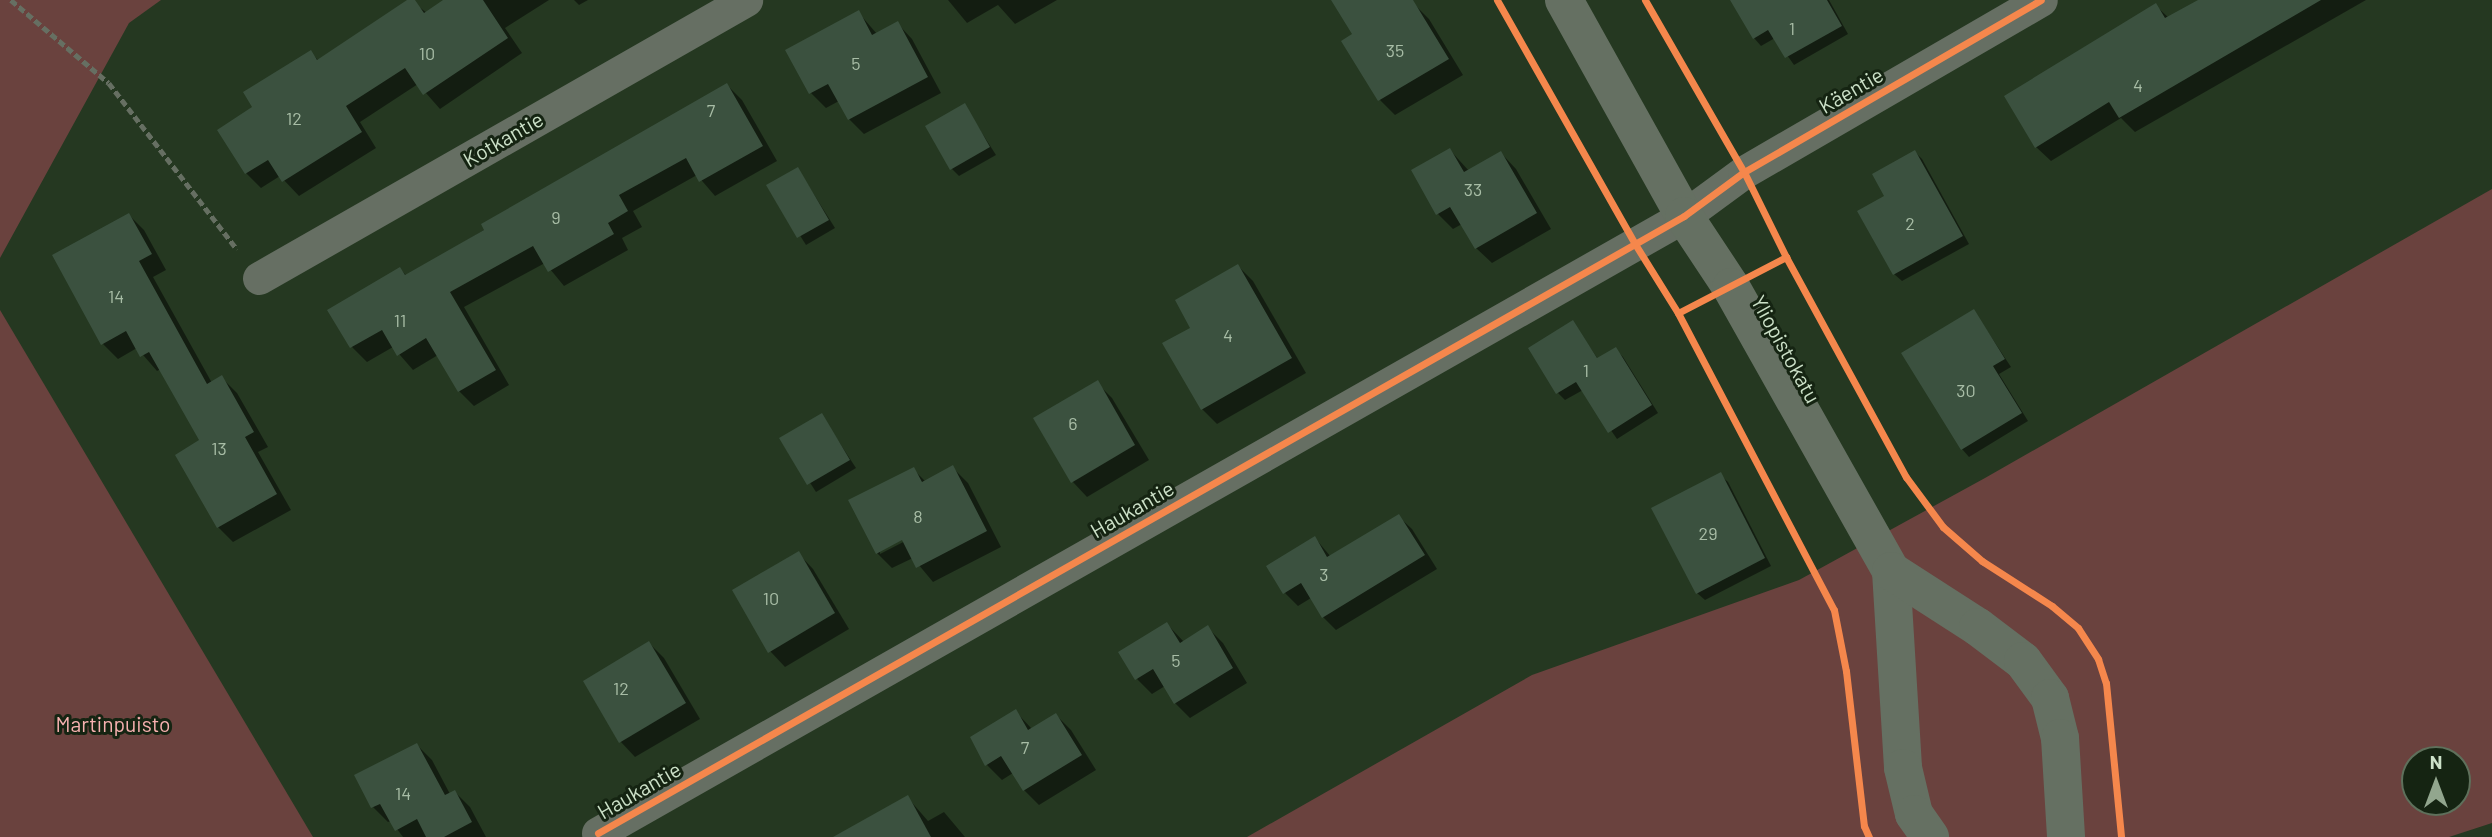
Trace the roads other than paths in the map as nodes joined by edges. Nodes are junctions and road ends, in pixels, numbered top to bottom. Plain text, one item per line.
1 (746, 0) edge
2 (1564, 0) edge
3 (2041, 0) edge
4 (1684, 216) junction
5 (259, 278) road end
6 (1891, 571) junction
7 (598, 833) dead end
8 (1930, 837) edge
9 (2066, 837) edge

1 - 5 street, Kotkantie
2 - 4 street, Yliopistokatu
3 - 4 street, Käentie
4 - 6 street, Yliopistokatu
4 - 7 street, Haukantie
6 - 8 street, Yliopistokatu
6 - 9 street, Yliopistokatu

